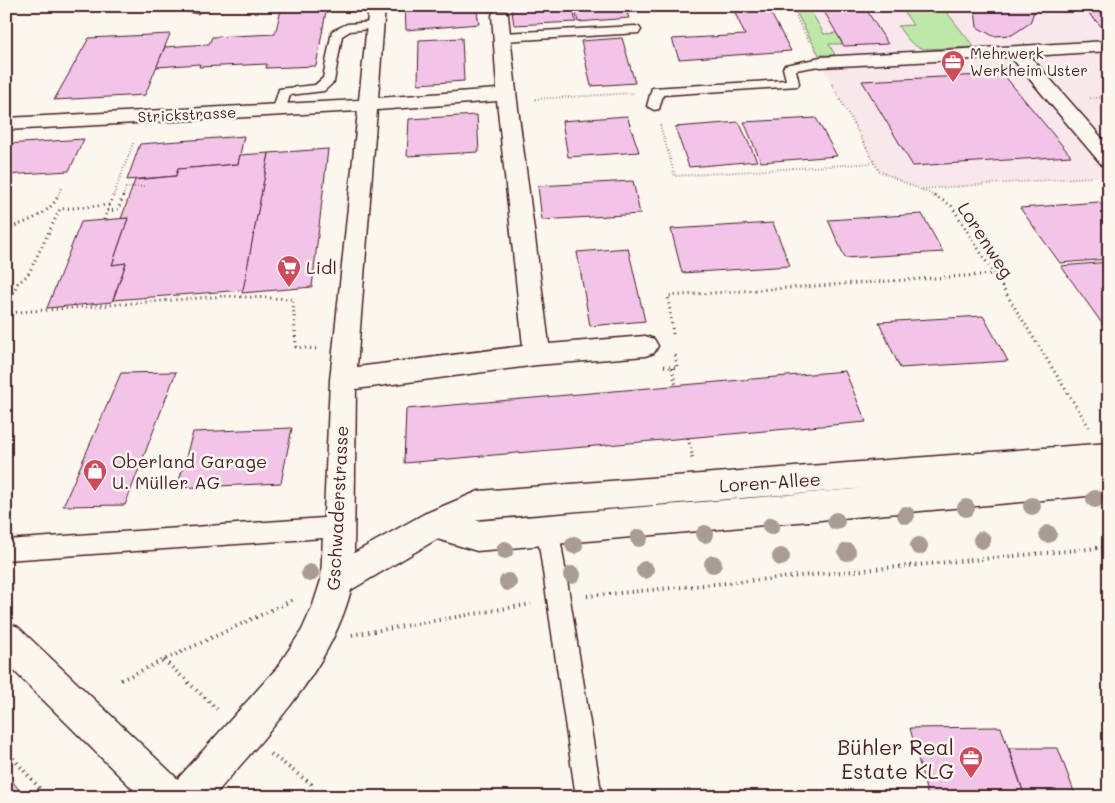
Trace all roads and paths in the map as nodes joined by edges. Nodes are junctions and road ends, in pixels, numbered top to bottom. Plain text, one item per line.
1 (790, 6) edge
2 (500, 15) dead end
3 (375, 16) edge
4 (635, 30) dead end
5 (503, 37) junction
6 (1109, 46) edge
7 (1017, 52) junction
8 (821, 62) junction
9 (657, 92) junction
10 (507, 98) junction
11 (368, 106) junction
12 (654, 106) joint
13 (280, 109) junction
14 (6, 124) edge
15 (133, 143) dead end
16 (1109, 160) edge
17 (874, 163) junction
18 (1099, 177) dead end
19 (145, 186) dead end
20 (62, 187) dead end
21 (921, 189) junction
22 (109, 205) junction
23 (107, 212) junction
24 (104, 220) dead end
25 (6, 230) edge
26 (994, 274) junction
27 (6, 306) edge
28 (6, 312) edge
29 (674, 341) dead end
30 (645, 346) joint
31 (674, 350) dead end
32 (345, 353) junction
33 (537, 355) junction
34 (672, 368) junction
35 (343, 380) junction
36 (676, 386) dead end
37 (1091, 430) dead end
38 (1109, 456) edge
39 (1109, 481) edge
40 (435, 524) junction
41 (338, 527) junction
42 (548, 531) junction
43 (1109, 547) edge
44 (6, 550) edge
45 (337, 580) junction
46 (558, 599) junction
47 (6, 639) edge
48 (314, 642) junction
49 (121, 680) dead end
50 (6, 750) edge
51 (47, 797) edge
52 (168, 797) edge
53 (188, 797) edge
54 (589, 797) edge

1 - 8 path, Lorenweg
2 - 5 street
3 - 11 street, Gschwaderstrasse
3 - 13 lane
4 - 5 lane
5 - 10 street
6 - 7 street
7 - 8 street
7 - 16 street
8 - 9 lane
8 - 17 path, Lorenweg
9 - 10 path
9 - 12 lane
10 - 11 street
10 - 33 street
11 - 13 street, Strickstrasse
11 - 32 street, Gschwaderstrasse
12 - 17 path
13 - 14 street, Strickstrasse
15 - 22 path
17 - 21 path, Lorenweg
18 - 21 path
19 - 23 path
20 - 25 path
21 - 26 path, Lorenweg
22 - 23 path
22 - 27 path
23 - 24 path
26 - 29 path
26 - 37 path, Lorenweg
28 - 32 path
30 - 33 street
30 - 34 path
31 - 34 path
32 - 35 street, Gschwaderstrasse
33 - 35 street
34 - 36 path
35 - 41 street, Gschwaderstrasse
38 - 40 street, Loren-Allee
39 - 42 street, Loren-Allee
40 - 42 street, Loren-Allee
40 - 45 street, Loren-Allee
41 - 44 lane
41 - 45 street, Gschwaderstrasse
42 - 46 lane
43 - 46 path
45 - 48 street, Gschwaderstrasse
45 - 49 path
46 - 48 path
46 - 54 lane
47 - 52 street
48 - 53 street, Gschwaderstrasse
50 - 51 path

